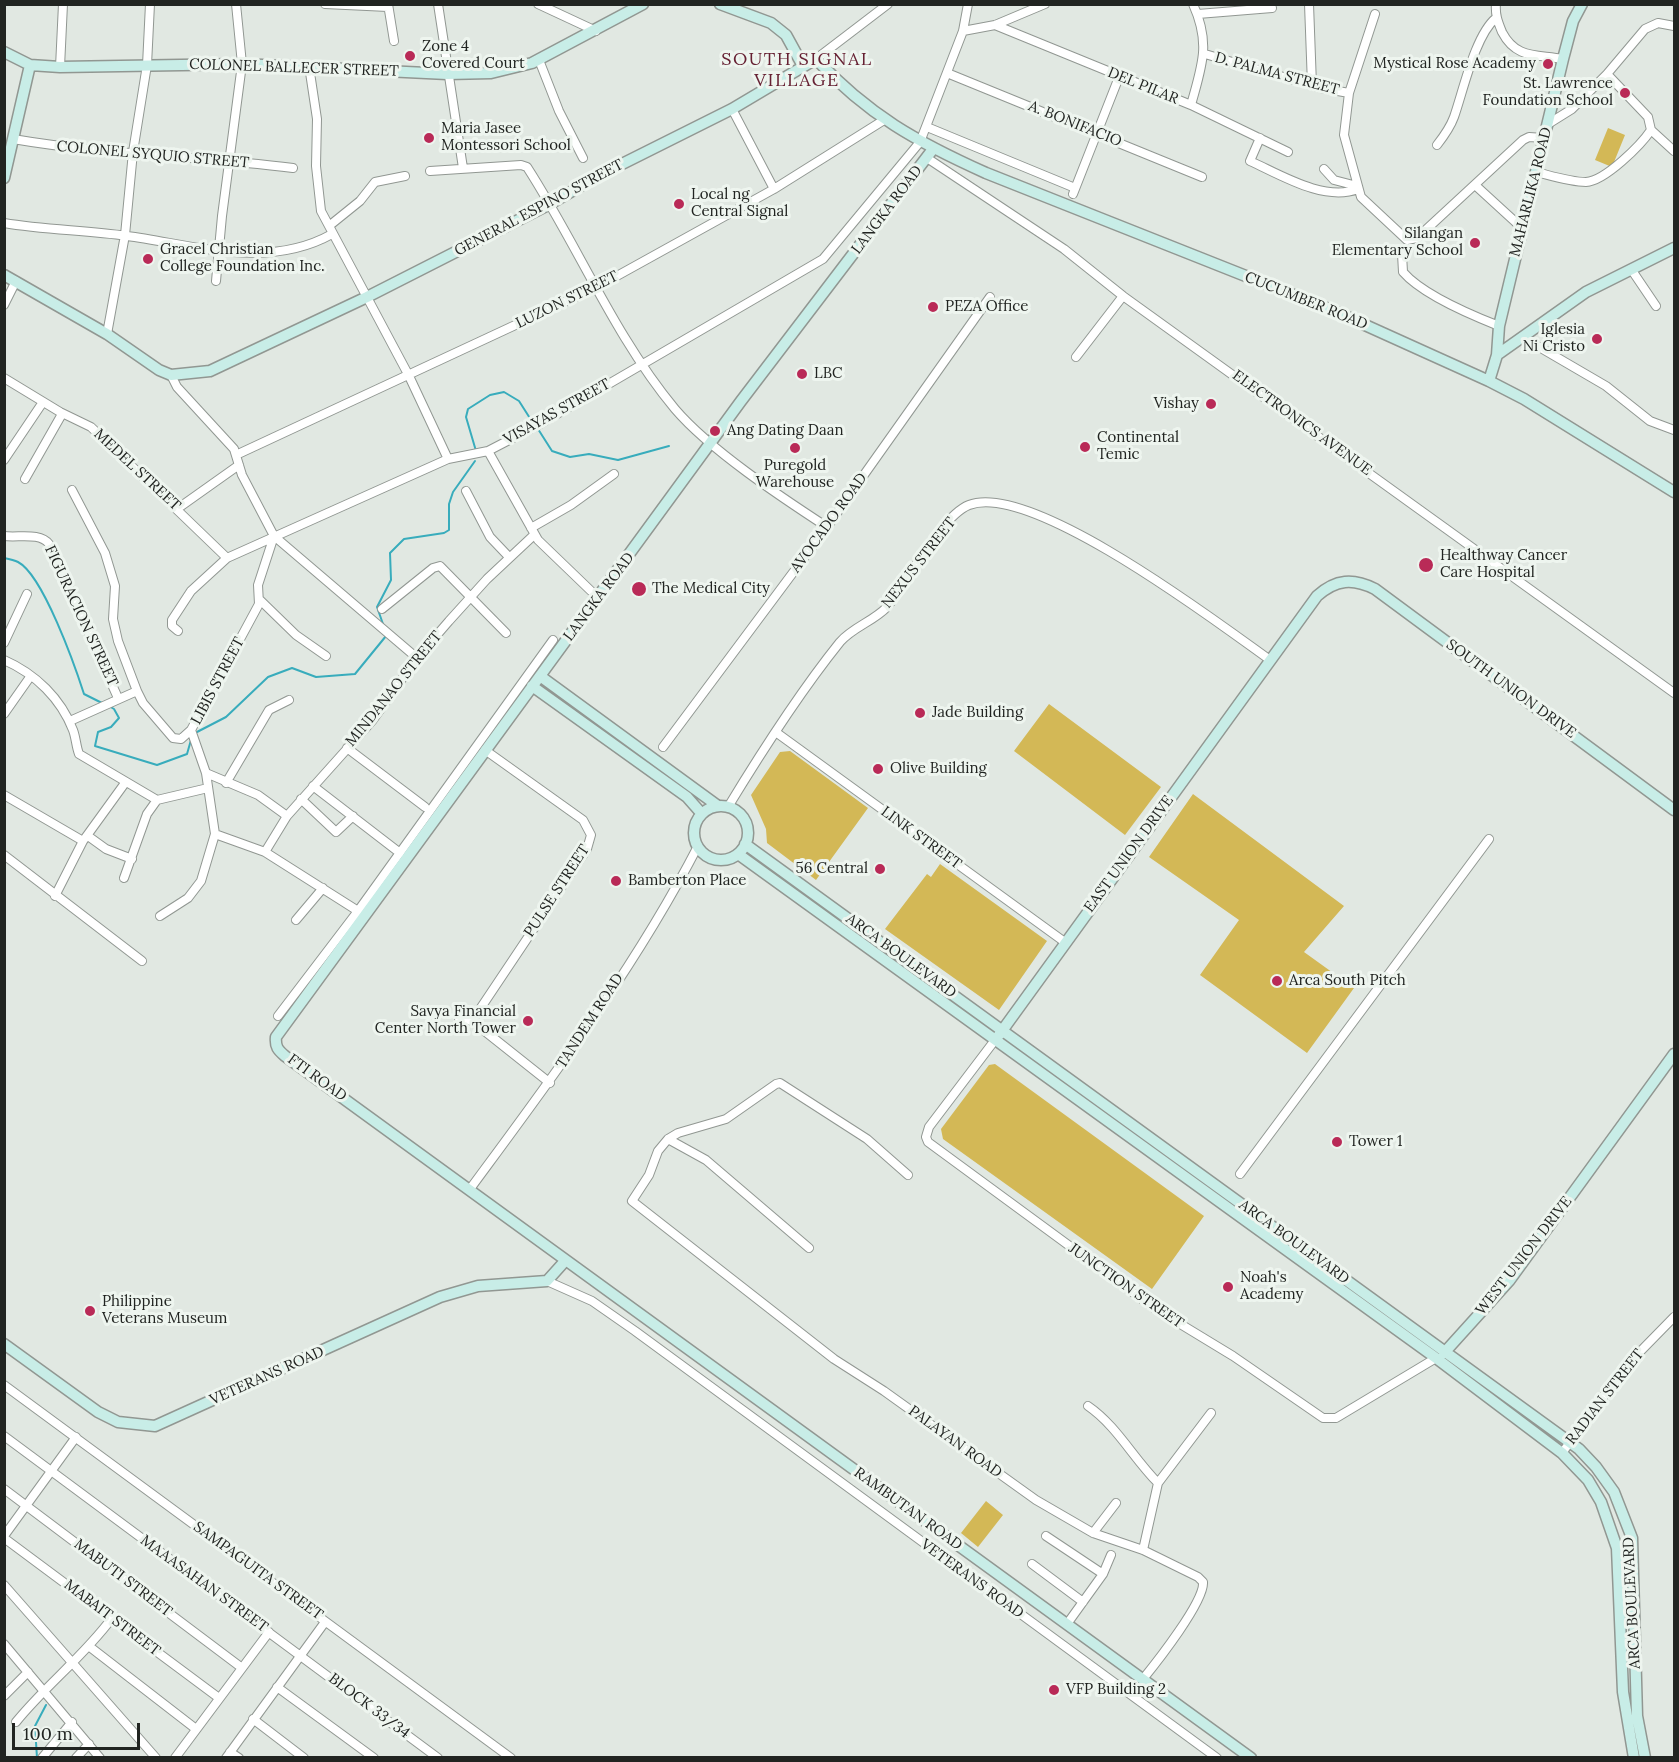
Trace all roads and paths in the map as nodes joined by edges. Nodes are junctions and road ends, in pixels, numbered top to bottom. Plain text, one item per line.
1 (63, 4) edge
2 (150, 4) edge
3 (236, 4) edge
4 (325, 4) edge
5 (438, 4) edge
6 (538, 4) edge
7 (643, 4) edge
8 (720, 4) edge
9 (888, 4) edge
10 (968, 4) edge
11 (1045, 4) edge
12 (1193, 4) edge
13 (1309, 4) edge
14 (1496, 4) edge
15 (1582, 4) edge
16 (337, 5) edge
17 (388, 6) edge
18 (740, 7) edge
19 (1272, 8) dead end
20 (1375, 14) dead end
21 (1198, 15) junction
22 (1496, 18) junction
23 (995, 25) junction
24 (1674, 26) edge
25 (596, 31) junction
26 (963, 31) junction
27 (394, 41) dead end
28 (4, 52) edge
29 (1205, 54) junction
30 (816, 59) junction
31 (1563, 59) junction
32 (539, 60) junction
33 (242, 64) junction
34 (30, 65) junction
35 (147, 65) junction
36 (309, 66) junction
37 (803, 66) junction
38 (60, 67) junction
39 (947, 73) junction
40 (447, 74) junction
41 (1607, 74) junction
42 (1119, 77) junction
43 (1312, 85) junction
44 (1349, 93) junction
45 (1191, 105) junction
46 (732, 109) junction
47 (884, 120) junction
48 (1548, 124) junction
49 (927, 127) junction
50 (1651, 130) junction
51 (1097, 133) junction
52 (1260, 138) junction
53 (1544, 138) junction
54 (13, 139) junction
55 (920, 142) junction
56 (1437, 145) dead end
57 (1674, 151) edge
58 (133, 152) junction
59 (1288, 152) dead end
60 (930, 153) junction
61 (583, 158) dead end
62 (229, 160) junction
63 (293, 168) dead end
64 (463, 168) junction
65 (1324, 169) dead end
66 (430, 171) dead end
67 (1536, 172) junction
68 (405, 176) dead end
69 (1202, 177) dead end
70 (4, 178) edge
71 (1475, 185) junction
72 (1357, 187) junction
73 (774, 189) junction
74 (550, 204) junction
75 (4, 223) edge
76 (1522, 228) junction
77 (330, 230) junction
78 (124, 235) junction
79 (1674, 248) edge
80 (218, 250) junction
81 (1402, 254) dead end
82 (1630, 269) junction
83 (4, 275) edge
84 (216, 280) dead end
85 (16, 281) junction
86 (597, 287) junction
87 (1123, 296) junction
88 (367, 297) junction
89 (990, 297) dead end
90 (4, 305) edge
91 (1656, 306) dead end
92 (1499, 326) junction
93 (107, 334) junction
94 (1522, 337) junction
95 (1497, 356) junction
96 (1076, 357) dead end
97 (641, 364) junction
98 (171, 375) junction
99 (409, 376) junction
100 (4, 378) edge
101 (1489, 381) junction
102 (43, 402) junction
103 (62, 414) junction
104 (1674, 430) edge
105 (711, 443) junction
106 (488, 451) junction
107 (236, 455) junction
108 (448, 459) junction
109 (4, 460) edge
110 (239, 465) junction
111 (614, 474) dead end
112 (25, 479) dead end
113 (72, 490) dead end
114 (466, 491) dead end
115 (1674, 492) edge
116 (177, 509) junction
117 (827, 527) junction
118 (532, 532) junction
119 (4, 536) edge
120 (274, 536) junction
121 (509, 557) junction
122 (227, 558) junction
123 (1342, 581) joint
124 (591, 591) dead end
125 (27, 594) dead end
126 (469, 597) junction
127 (259, 599) junction
128 (382, 609) dead end
129 (178, 631) dead end
130 (506, 633) dead end
131 (553, 640) dead end
132 (4, 643) edge
133 (326, 656) dead end
134 (417, 658) junction
135 (4, 660) edge
136 (1270, 660) junction
137 (540, 676) junction
138 (30, 677) junction
139 (532, 686) junction
140 (136, 691) junction
141 (1674, 693) edge
142 (118, 698) junction
143 (289, 700) dead end
144 (4, 714) edge
145 (69, 721) junction
146 (494, 727) junction
147 (191, 730) junction
148 (777, 733) junction
149 (663, 747) dead end
150 (347, 748) junction
151 (485, 750) junction
152 (207, 773) junction
153 (125, 783) junction
154 (226, 783) junction
155 (313, 786) junction
156 (208, 788) junction
157 (4, 795) edge
158 (301, 799) junction
159 (157, 800) junction
160 (425, 807) dead end
161 (723, 807) junction
162 (1674, 810) edge
163 (702, 814) junction
164 (287, 816) junction
165 (353, 816) junction
166 (215, 834) junction
167 (86, 838) junction
168 (1490, 839) dead end
169 (745, 844) junction
170 (698, 846) junction
171 (265, 852) junction
172 (400, 853) junction
173 (738, 854) junction
174 (4, 855) edge
175 (132, 859) junction
176 (124, 878) dead end
177 (323, 888) junction
178 (55, 896) junction
179 (358, 911) junction
180 (160, 916) dead end
181 (296, 920) dead end
182 (1066, 943) junction
183 (141, 961) dead end
184 (278, 1016) dead end
185 (459, 1018) dead end
186 (472, 1021) junction
187 (1002, 1030) junction
188 (995, 1040) junction
189 (1674, 1054) edge
190 (550, 1083) junction
191 (926, 1137) joint
192 (668, 1139) junction
193 (1240, 1174) dead end
194 (908, 1175) dead end
195 (470, 1188) junction
196 (810, 1248) dead end
197 (566, 1261) junction
198 (547, 1281) junction
199 (1674, 1317) edge
200 (4, 1344) edge
201 (1448, 1351) junction
202 (1436, 1358) junction
203 (4, 1385) edge
204 (1089, 1406) dead end
205 (1211, 1413) dead end
206 (1336, 1418) joint
207 (4, 1436) edge
208 (76, 1437) junction
209 (1571, 1441) junction
210 (1562, 1453) junction
211 (51, 1471) junction
212 (1158, 1483) junction
213 (4, 1489) edge
214 (1116, 1503) dead end
215 (27, 1505) junction
216 (1093, 1533) junction
217 (1046, 1536) dead end
218 (4, 1537) edge
219 (1143, 1550) junction
220 (1111, 1555) dead end
221 (1032, 1564) dead end
222 (1103, 1574) junction
223 (4, 1585) edge
224 (1083, 1602) junction
225 (112, 1618) junction
226 (326, 1622) junction
227 (1067, 1624) junction
228 (269, 1632) junction
229 (4, 1644) edge
230 (90, 1647) junction
231 (302, 1655) junction
232 (74, 1664) junction
233 (242, 1668) junction
234 (28, 1672) junction
235 (1143, 1679) junction
236 (277, 1687) junction
237 (46, 1689) junction
238 (4, 1696) edge
239 (219, 1698) junction
240 (253, 1719) junction
241 (16, 1722) dead end
242 (72, 1722) junction
243 (196, 1729) junction
244 (88, 1744) junction
245 (228, 1755) edge
246 (42, 1758) edge
247 (76, 1758) edge
248 (100, 1758) edge
249 (156, 1758) edge
250 (175, 1758) edge
251 (239, 1758) edge
252 (304, 1758) edge
253 (374, 1758) edge
254 (438, 1758) edge
255 (511, 1758) edge
256 (1217, 1758) edge
257 (1251, 1758) edge
258 (1634, 1758) edge
259 (1645, 1758) edge

1 - 38 street
2 - 35 street
3 - 33 street
4 - 16 street
5 - 40 street
6 - 25 street
7 - 25 street, COLONEL BALLECER STREET
8 - 18 street
9 - 30 street, GENERAL ESPINO STREET
10 - 26 street, VISAYAS STREET
11 - 23 street
12 - 21 street
13 - 43 street
14 - 22 street
15 - 31 street, MAHARLIKA ROAD
16 - 17 street
17 - 27 street
18 - 37 street
19 - 21 street
20 - 44 street
21 - 29 street
22 - 31 street
22 - 56 street
23 - 26 street
23 - 42 street, DEL PILAR
24 - 41 street
25 - 32 street, COLONEL BALLECER STREET
26 - 39 street, VISAYAS STREET
28 - 34 street, COLONEL BALLECER STREET
29 - 43 street, D. PALMA STREET
29 - 45 street
30 - 37 street, GENERAL ESPINO STREET
30 - 47 street
31 - 48 street, MAHARLIKA ROAD
32 - 40 street, COLONEL BALLECER STREET
32 - 61 street
33 - 35 street, COLONEL BALLECER STREET
33 - 36 street, COLONEL BALLECER STREET
33 - 62 street
34 - 38 street, COLONEL BALLECER STREET
34 - 54 street
35 - 38 street, COLONEL BALLECER STREET
35 - 58 street
36 - 40 street, COLONEL BALLECER STREET
36 - 77 street
37 - 46 street, GENERAL ESPINO STREET
39 - 49 street, VISAYAS STREET
39 - 51 street, A. BONIFACIO
40 - 64 street
41 - 48 street
41 - 50 street
42 - 45 street, DEL PILAR
42 - 51 street
43 - 44 street, D. PALMA STREET
44 - 72 street
45 - 52 street, DEL PILAR
46 - 73 street
46 - 74 street, GENERAL ESPINO STREET
47 - 55 street
47 - 73 street, LUZON STREET
48 - 53 street, MAHARLIKA ROAD
49 - 51 street
49 - 55 street, VISAYAS STREET
50 - 57 street
50 - 67 street
51 - 69 street, A. BONIFACIO
52 - 59 street, DEL PILAR
52 - 72 street
53 - 67 street, MAHARLIKA ROAD
53 - 71 street
54 - 58 street, COLONEL SYQUIO STREET
54 - 70 street
55 - 60 street, CUCUMBER ROAD
55 - 97 street, VISAYAS STREET
58 - 62 street, COLONEL SYQUIO STREET
58 - 78 street
60 - 87 street, ELECTRONICS AVENUE
60 - 101 street, CUCUMBER ROAD
60 - 105 street, LANGKA ROAD
62 - 63 street, COLONEL SYQUIO STREET
62 - 80 street
64 - 66 street
64 - 74 street
65 - 72 street
67 - 76 street, MAHARLIKA ROAD
68 - 77 street
71 - 72 street
71 - 76 street
73 - 86 street, LUZON STREET
74 - 86 street
74 - 88 street, GENERAL ESPINO STREET
75 - 78 street
76 - 92 street, MAHARLIKA ROAD
77 - 80 street
77 - 88 street
78 - 80 street
78 - 93 street
79 - 82 street
80 - 84 street
81 - 92 street
82 - 91 street
82 - 94 street
83 - 85 street
85 - 90 street
85 - 93 street
86 - 97 street
86 - 99 street, LUZON STREET
87 - 96 street
87 - 141 street, ELECTRONICS AVENUE
88 - 98 street, GENERAL ESPINO STREET
88 - 99 street
89 - 117 street, AVOCADO ROAD
92 - 95 street, MAHARLIKA ROAD
93 - 98 street
94 - 95 street
94 - 104 street
95 - 101 street, MAHARLIKA ROAD
97 - 105 street
97 - 106 street, VISAYAS STREET
98 - 107 street
99 - 107 street, LUZON STREET
99 - 108 street
100 - 102 street, MEDEL STREET
101 - 115 street, CUCUMBER ROAD
102 - 103 street, MEDEL STREET
102 - 109 street
103 - 112 street
103 - 116 street, MEDEL STREET
105 - 117 street
105 - 137 street, LANGKA ROAD
106 - 108 street, VISAYAS STREET
106 - 118 street
107 - 110 street
108 - 120 street, VISAYAS STREET
110 - 116 street
110 - 120 street
111 - 118 street, MINDANAO STREET
113 - 140 street
114 - 121 street
116 - 122 street, MEDEL STREET
117 - 149 street, AVOCADO ROAD
118 - 121 street, MINDANAO STREET
118 - 124 street
119 - 142 street, FIGURACION STREET
120 - 122 street, VISAYAS STREET
120 - 127 street, LIBIS STREET
120 - 134 street
121 - 126 street, MINDANAO STREET
122 - 129 street, VISAYAS STREET
123 - 136 street, EAST UNION DRIVE
123 - 162 street, SOUTH UNION DRIVE
125 - 132 street
126 - 128 street
126 - 130 street
126 - 134 street, MINDANAO STREET
127 - 133 street
127 - 147 street, LIBIS STREET
131 - 146 street
134 - 150 street, MINDANAO STREET
135 - 138 street
136 - 148 street, NEXUS STREET
136 - 182 street, EAST UNION DRIVE
137 - 139 street, LANGKA ROAD
137 - 161 street
138 - 144 street
138 - 145 street
139 - 146 street, LANGKA ROAD
139 - 163 street
140 - 142 street
140 - 147 street
142 - 145 street
143 - 154 street
145 - 153 street
146 - 151 street, LANGKA ROAD
146 - 172 street
147 - 152 street, LIBIS STREET
148 - 161 street, NEXUS STREET
148 - 182 street, LINK STREET
150 - 155 street, MINDANAO STREET
150 - 160 street
151 - 186 street, PULSE STREET
151 - 195 street, FTI ROAD
152 - 154 street
152 - 156 street, LIBIS STREET
153 - 159 street
153 - 167 street
154 - 164 street
155 - 158 street, MINDANAO STREET
155 - 165 street
156 - 159 street
156 - 166 street, LIBIS STREET
157 - 167 street
158 - 164 street, MINDANAO STREET
158 - 165 street
159 - 175 street
161 - 163 street
161 - 169 street
163 - 170 street
164 - 171 street, MINDANAO STREET
165 - 172 street
166 - 171 street
166 - 180 street, LIBIS STREET
167 - 175 street
167 - 178 street
168 - 193 street
169 - 173 street
169 - 187 street, ARCA BOULEVARD
170 - 173 street
170 - 190 street, TANDEM ROAD
171 - 177 street
172 - 179 street
173 - 188 street, ARCA BOULEVARD
174 - 178 street
175 - 176 street
177 - 179 street
177 - 181 street
178 - 183 street
179 - 184 street
182 - 187 street, EAST UNION DRIVE
185 - 186 street
186 - 190 street
187 - 188 street, EAST UNION DRIVE
187 - 201 street, ARCA BOULEVARD
188 - 191 street, EAST UNION DRIVE
188 - 202 street, ARCA BOULEVARD
189 - 201 street, WEST UNION DRIVE
190 - 195 street, TANDEM ROAD
191 - 206 street, JUNCTION STREET
192 - 194 street
192 - 196 street
192 - 216 street, PALAYAN ROAD
195 - 197 street, FTI ROAD
197 - 198 street
197 - 227 street, RAMBUTAN ROAD
198 - 200 street, VETERANS ROAD
198 - 256 street, VETERANS ROAD
199 - 209 street, RADIAN STREET
201 - 202 street, WEST UNION DRIVE
201 - 209 street, ARCA BOULEVARD
202 - 206 street, WEST UNION DRIVE
202 - 210 street, ARCA BOULEVARD
203 - 208 street, SAMPAGUITA STREET
204 - 212 street
205 - 212 street
207 - 211 street, MAAASAHAN STREET
208 - 211 street
208 - 226 street, SAMPAGUITA STREET
209 - 210 street, RADIAN STREET
209 - 259 street, ARCA BOULEVARD
210 - 258 street, ARCA BOULEVARD
211 - 215 street
211 - 228 street, MAAASAHAN STREET
212 - 219 street
213 - 215 street, MABUTI STREET
214 - 216 street
215 - 218 street
215 - 233 street, MABUTI STREET
216 - 219 street, PALAYAN ROAD
217 - 222 street
218 - 225 street, MABAIT STREET
219 - 235 street, PALAYAN ROAD
220 - 222 street
221 - 224 street
222 - 224 street
223 - 232 street
224 - 227 street
225 - 230 street
225 - 239 street, MABAIT STREET
226 - 231 street
226 - 255 street, SAMPAGUITA STREET
227 - 235 street, RAMBUTAN ROAD
228 - 231 street, MAAASAHAN STREET
228 - 233 street
229 - 234 street
230 - 232 street
230 - 243 street
231 - 236 street
231 - 254 street, BLOCK 33/34
232 - 237 street
232 - 249 street
233 - 239 street
234 - 237 street
234 - 238 street
235 - 257 street, RAMBUTAN ROAD
236 - 240 street
236 - 253 street
237 - 241 street
237 - 242 street
239 - 243 street
240 - 245 street
240 - 252 street
242 - 244 street
242 - 246 street
243 - 250 street
244 - 247 street
244 - 248 street
245 - 251 street

